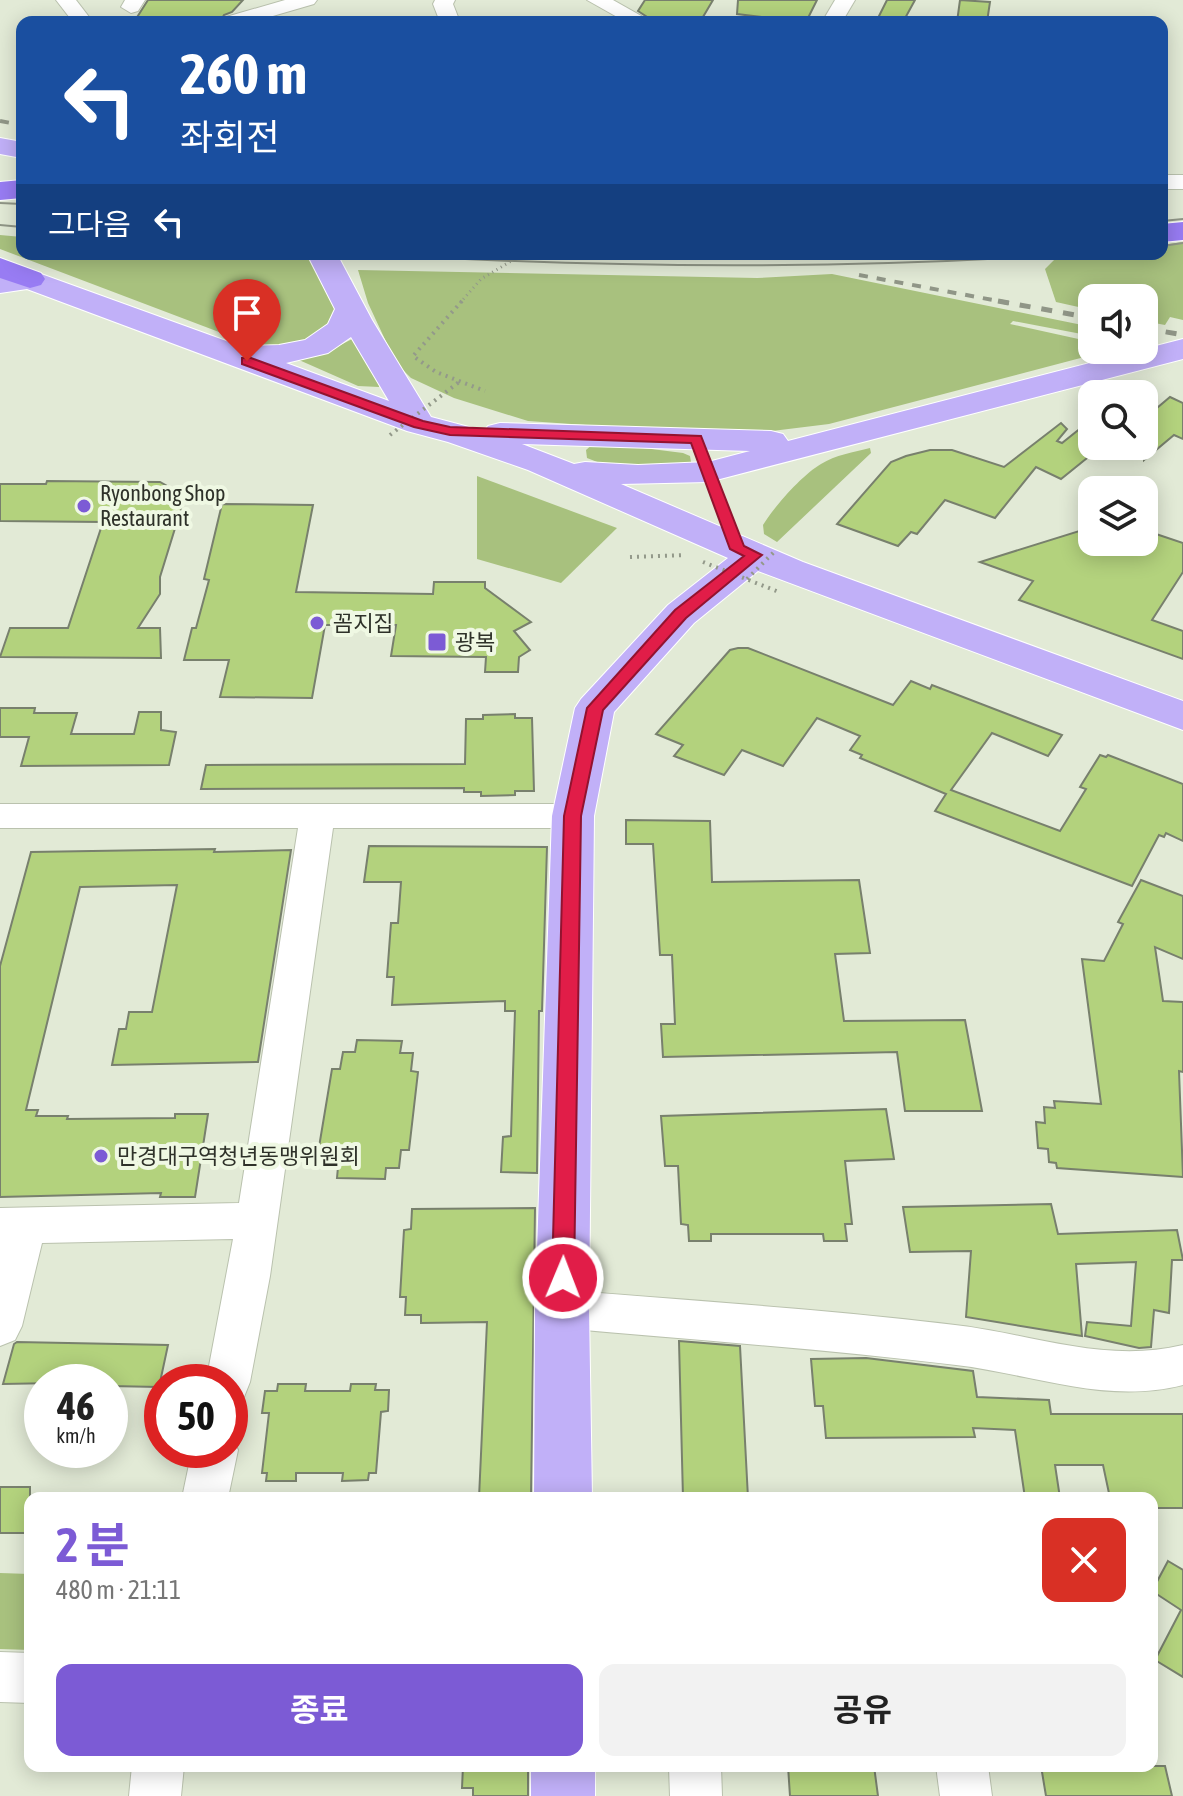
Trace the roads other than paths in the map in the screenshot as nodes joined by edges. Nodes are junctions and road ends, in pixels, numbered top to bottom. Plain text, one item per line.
1 (66, 0) edge
2 (307, 0) edge
3 (597, 0) edge
4 (78, 16) edge
5 (251, 16) edge
6 (630, 16) edge
7 (325, 260) edge
8 (0, 267) edge
9 (15, 282) edge
10 (351, 306) junction
11 (1183, 349) edge
12 (230, 354) junction
13 (420, 430) junction
14 (849, 436) junction
15 (696, 439) junction
16 (561, 453) junction
17 (716, 494) junction
18 (759, 565) junction
19 (1183, 716) edge
20 (0, 816) edge
21 (317, 816) junction
22 (573, 816) junction
23 (257, 1221) junction
24 (12, 1225) edge
25 (562, 1309) junction
26 (0, 1326) edge
27 (231, 1364) edge
28 (1183, 1365) edge
29 (211, 1468) edge
30 (206, 1492) edge
31 (563, 1492) edge
32 (0, 1677) edge
33 (24, 1678) edge
34 (157, 1772) edge
35 (563, 1772) edge
36 (695, 1772) edge
37 (963, 1772) edge
38 (155, 1796) edge
39 (563, 1796) edge
40 (696, 1796) edge
41 (966, 1796) edge

1 - 4 street
2 - 5 street
3 - 6 street
7 - 10 main road
8 - 9 highway
9 - 12 main road
10 - 12 main road
10 - 13 main road
11 - 14 main road
12 - 13 main road
13 - 16 main road
14 - 15 main road
14 - 17 main road
15 - 16 main road
15 - 17 main road
16 - 17 main road
16 - 18 main road
17 - 18 main road
18 - 19 main road
18 - 22 main road
20 - 21 street
21 - 22 street
21 - 23 street
22 - 25 main road
23 - 24 street
23 - 27 street
24 - 26 street
25 - 28 street
25 - 31 main road
29 - 30 street
32 - 33 street
34 - 38 street
35 - 39 main road
36 - 40 street
37 - 41 street

